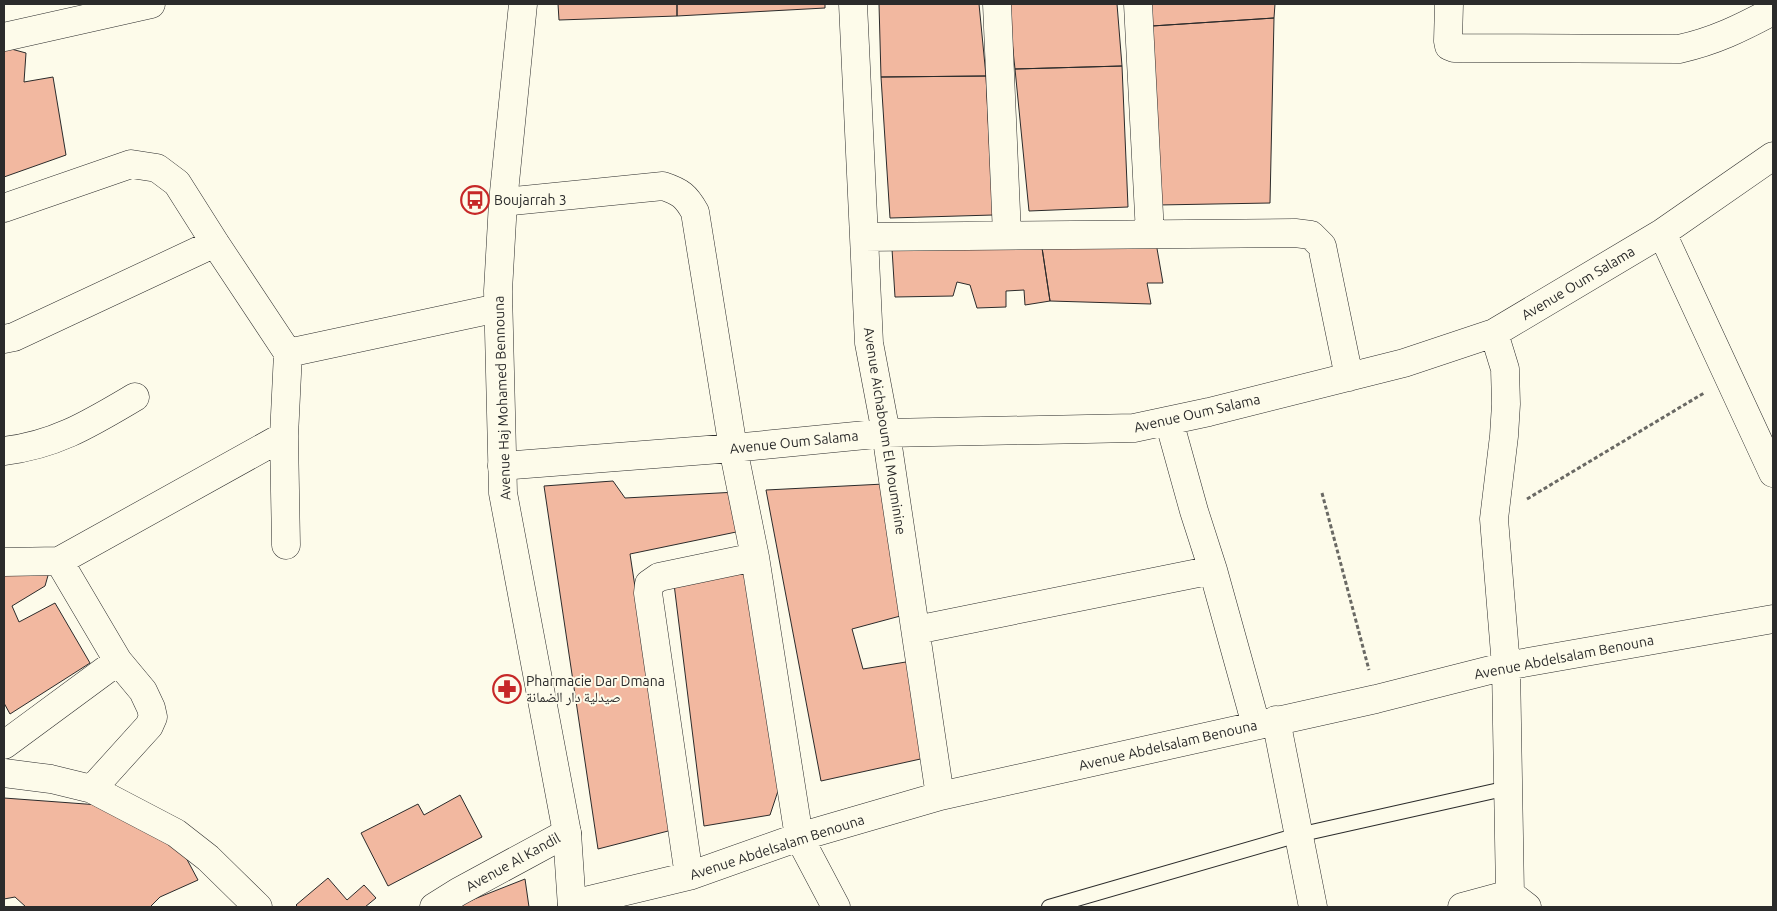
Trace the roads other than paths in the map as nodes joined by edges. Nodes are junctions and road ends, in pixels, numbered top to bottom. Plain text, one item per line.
1 (151, 4) edge
2 (523, 4) edge
3 (853, 4) edge
4 (997, 4) edge
5 (1138, 4) edge
6 (1449, 4) edge
7 (1771, 4) edge
8 (1773, 10) edge
9 (4, 37) edge
10 (1773, 156) edge
11 (502, 202) junction
12 (4, 208) edge
13 (1662, 233) junction
14 (1150, 234) junction
15 (1007, 236) junction
16 (864, 237) junction
17 (215, 243) junction
18 (498, 308) junction
19 (1494, 333) junction
20 (4, 339) edge
21 (288, 352) junction
22 (1349, 377) junction
23 (135, 397) dead end
24 (1169, 421) junction
25 (886, 433) junction
26 (284, 436) junction
27 (733, 448) junction
28 (4, 451) edge
29 (502, 466) junction
30 (1773, 473) edge
31 (286, 545) dead end
32 (755, 557) junction
33 (59, 561) junction
34 (4, 562) edge
35 (1213, 570) junction
36 (1773, 618) edge
37 (916, 630) junction
38 (118, 660) junction
39 (1506, 666) junction
40 (1266, 723) junction
41 (4, 745) edge
42 (4, 773) edge
43 (1508, 788) junction
44 (92, 789) junction
45 (940, 796) junction
46 (567, 833) junction
47 (1298, 835) junction
48 (799, 837) junction
49 (689, 876) junction
50 (1518, 900) edge
51 (572, 906) edge
52 (258, 907) edge
53 (434, 907) edge
54 (836, 907) edge
55 (1049, 907) edge
56 (1313, 907) edge
57 (1462, 907) edge

1 - 9 street
2 - 11 street, Avenue Haj Mohamed Bennouna
3 - 16 street, Avenue Aichaboum El Mouminine
4 - 15 street
5 - 14 street
6 - 8 street
7 - 8 street
10 - 13 street, Avenue Oum Salama
11 - 18 street, Avenue Haj Mohamed Bennouna
11 - 27 street
12 - 17 street
13 - 19 street, Avenue Oum Salama
13 - 30 street
14 - 15 street
14 - 22 street
15 - 16 street
16 - 25 street, Avenue Aichaboum El Mouminine
17 - 20 street
17 - 21 street
18 - 21 street
18 - 29 street, Avenue Haj Mohamed Bennouna
19 - 22 street, Avenue Oum Salama
19 - 39 street
21 - 26 street
22 - 24 street, Avenue Oum Salama
23 - 28 street
24 - 25 street, Avenue Oum Salama
24 - 35 street
25 - 27 street, Avenue Oum Salama
25 - 37 street, Avenue Aichaboum El Mouminine
26 - 31 street
26 - 33 street
27 - 29 street, Avenue Oum Salama
27 - 32 street
29 - 46 street, Avenue Haj Mohamed Bennouna
32 - 48 street
32 - 49 street
33 - 34 street
33 - 38 street
35 - 37 street
35 - 40 street
36 - 39 street, Avenue Abdelsalam Benouna
37 - 45 street, Avenue Aichaboum El Mouminine
38 - 41 street
38 - 44 street
39 - 40 street, Avenue Abdelsalam Benouna
39 - 43 street
40 - 45 street, Avenue Abdelsalam Benouna
40 - 47 street
42 - 44 street
43 - 47 lane
43 - 50 street
44 - 52 street
45 - 48 street, Avenue Abdelsalam Benouna
46 - 51 street, Avenue Haj Mohamed Bennouna
46 - 53 street, Avenue Al Kandil
47 - 55 lane
47 - 56 street
48 - 49 street, Avenue Abdelsalam Benouna
48 - 54 street
49 - 51 street, Avenue Abdelsalam Benouna
50 - 57 street

